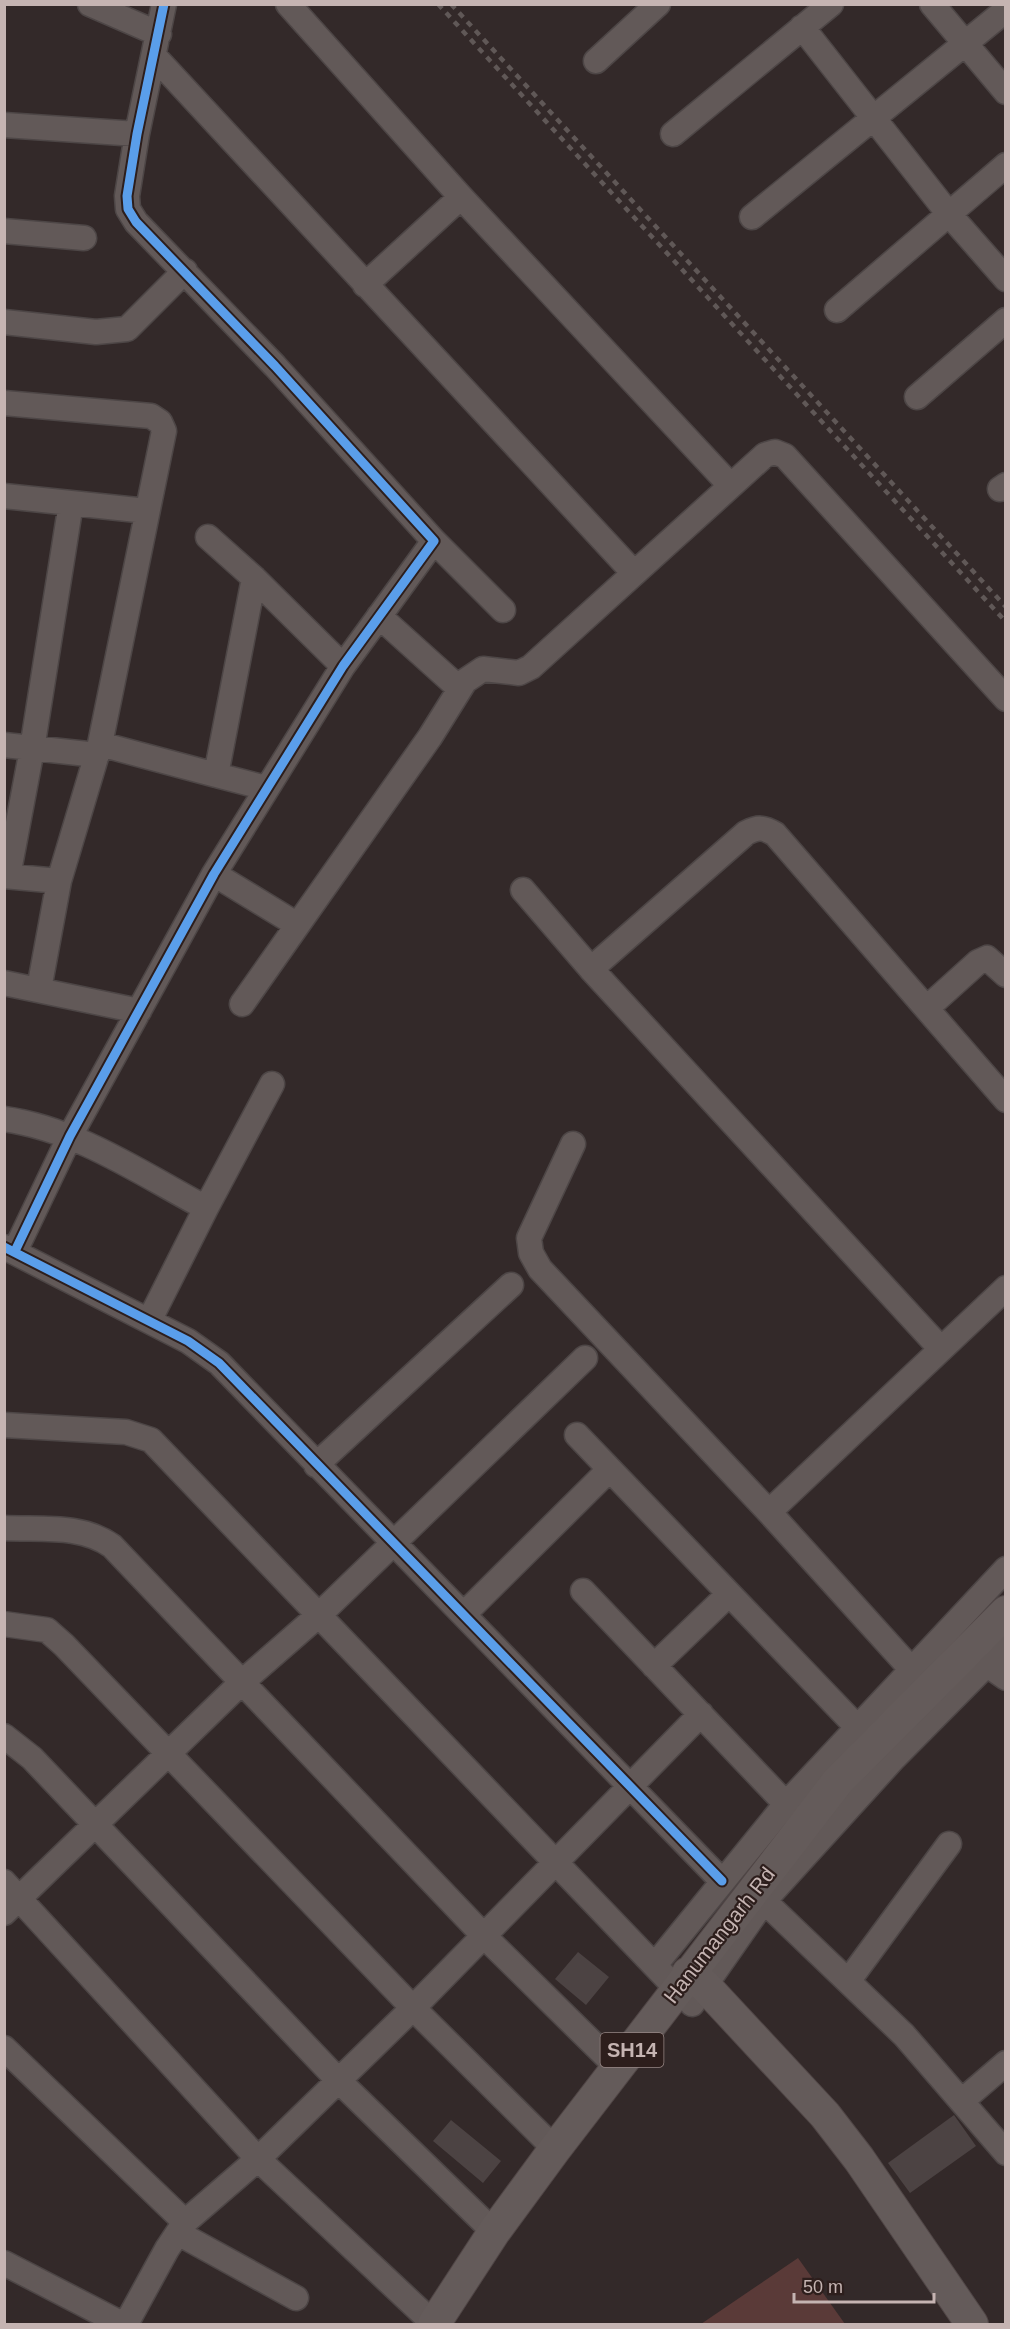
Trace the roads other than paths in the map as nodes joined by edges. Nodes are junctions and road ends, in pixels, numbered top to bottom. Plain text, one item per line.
1 (90, 4) edge
2 (164, 4) edge
3 (288, 4) edge
4 (658, 4) edge
5 (831, 4) edge
6 (932, 4) edge
7 (1005, 10) edge
8 (801, 27) junction
9 (965, 42) junction
10 (157, 46) junction
11 (596, 61) dead end
12 (1005, 92) edge
13 (874, 117) junction
14 (4, 125) edge
15 (137, 134) junction
16 (673, 134) dead end
17 (1005, 165) edge
18 (461, 198) junction
19 (948, 213) junction
20 (752, 217) dead end
21 (4, 231) edge
22 (84, 238) dead end
23 (185, 271) junction
24 (1005, 279) edge
25 (365, 285) junction
26 (837, 310) dead end
27 (1005, 320) edge
28 (4, 322) edge
29 (917, 397) dead end
30 (4, 403) edge
31 (730, 485) junction
32 (4, 496) edge
33 (70, 503) junction
34 (147, 511) junction
35 (208, 537) dead end
36 (434, 541) junction
37 (634, 573) junction
38 (254, 578) junction
39 (503, 610) dead end
40 (379, 616) junction
41 (344, 666) junction
42 (460, 689) junction
43 (1005, 699) edge
44 (4, 745) edge
45 (32, 748) junction
46 (98, 750) junction
47 (216, 775) junction
48 (266, 788) junction
49 (214, 874) junction
50 (7, 876) edge
51 (59, 881) junction
52 (523, 890) dead end
53 (296, 924) junction
54 (591, 969) junction
55 (1005, 975) edge
56 (4, 983) edge
57 (39, 989) junction
58 (242, 1004) dead end
59 (927, 1008) junction
60 (139, 1011) junction
61 (272, 1084) dead end
62 (1005, 1100) edge
63 (4, 1119) edge
64 (70, 1136) junction
65 (573, 1144) dead end
66 (206, 1208) junction
67 (10, 1249) edge
68 (511, 1285) dead end
69 (1005, 1288) edge
70 (149, 1321) junction
71 (941, 1349) junction
72 (585, 1358) dead end
73 (4, 1425) edge
74 (577, 1435) dead end
75 (316, 1465) junction
76 (609, 1470) junction
77 (769, 1512) junction
78 (4, 1528) edge
79 (393, 1544) junction
80 (1005, 1569) edge
81 (583, 1592) dead end
82 (729, 1594) junction
83 (1005, 1612) edge
84 (320, 1614) junction
85 (464, 1614) junction
86 (4, 1624) edge
87 (1005, 1645) edge
88 (986, 1664) junction
89 (654, 1666) junction
90 (912, 1670) junction
91 (1005, 1678) edge
92 (241, 1683) junction
93 (701, 1714) junction
94 (857, 1727) junction
95 (4, 1736) edge
96 (169, 1754) junction
97 (629, 1787) junction
98 (786, 1804) junction
99 (96, 1826) junction
100 (948, 1844) dead end
101 (556, 1863) junction
102 (722, 1881) junction
103 (10, 1897) edge
104 (765, 1901) junction
105 (484, 1937) junction
106 (655, 1965) junction
107 (849, 1980) junction
108 (690, 1988) junction
109 (413, 2008) junction
110 (4, 2048) edge
111 (1005, 2063) edge
112 (619, 2069) junction
113 (339, 2081) junction
114 (963, 2100) junction
115 (555, 2149) junction
116 (1005, 2153) edge
117 (258, 2159) junction
118 (181, 2228) junction
119 (494, 2232) junction
120 (4, 2263) edge
121 (296, 2298) dead end
122 (434, 2324) edge
123 (124, 2325) edge
124 (950, 2325) edge
125 (972, 2325) edge

1 - 10 street
2 - 10 street
3 - 18 street
4 - 11 street
5 - 8 street
6 - 9 street
7 - 9 street
8 - 13 street
8 - 16 street
9 - 12 street
9 - 13 street
10 - 15 street
10 - 25 street
13 - 19 street
13 - 20 street
14 - 15 street
15 - 23 street
17 - 19 street
18 - 25 street
18 - 31 street
19 - 24 street
19 - 26 street
21 - 22 street
23 - 28 street
23 - 36 street
25 - 37 street
27 - 29 street
30 - 34 street
31 - 37 street
31 - 43 street
32 - 33 street
33 - 34 street
33 - 45 street
34 - 46 street
35 - 38 street
36 - 39 street
36 - 40 street
37 - 42 street
38 - 41 street
38 - 47 street
40 - 41 street
40 - 42 street
41 - 48 street
42 - 53 street
44 - 45 street
45 - 46 street
45 - 50 street
46 - 47 street
46 - 51 street
47 - 48 street
48 - 49 street
49 - 53 street
49 - 60 street
50 - 51 street
51 - 57 street
52 - 54 street
53 - 58 street
54 - 59 street
54 - 71 street
55 - 59 street
56 - 57 street
57 - 60 street
59 - 62 street
60 - 64 street
61 - 66 street
63 - 64 street
64 - 66 street
64 - 67 street
65 - 77 street
66 - 70 street
67 - 70 street
68 - 75 street
69 - 71 street
70 - 75 street
71 - 77 street
72 - 79 street
73 - 84 street
74 - 76 street
75 - 79 street
76 - 82 street
76 - 85 street
77 - 90 street
78 - 92 street
79 - 84 street
79 - 85 street
80 - 90 street
81 - 89 street
82 - 89 street
82 - 94 street
83 - 108 main road, Hanumangarh Rd / SH14
84 - 92 street
84 - 101 street
85 - 97 street
86 - 96 street
87 - 88 street
88 - 91 street
88 - 104 street
89 - 93 street
90 - 94 street
92 - 96 street
92 - 105 street
93 - 97 street
93 - 98 street
94 - 98 street
95 - 99 street
96 - 99 street
96 - 109 street
97 - 101 street
97 - 102 street
98 - 102 street
99 - 103 street
99 - 113 street
100 - 107 street
101 - 105 street
101 - 106 street
102 - 106 street
103 - 117 street
104 - 107 street
104 - 108 street
105 - 109 street
105 - 112 street
106 - 108 street
107 - 114 street
108 - 112 main road, Hanumangarh Rd / SH14
108 - 124 main road
108 - 125 main road
109 - 113 street
109 - 115 street
110 - 118 street
111 - 114 street
112 - 115 main road, Hanumangarh Rd / SH14
113 - 117 street
113 - 119 street
114 - 116 street
115 - 119 main road, Hanumangarh Rd / SH14
117 - 118 street
117 - 122 street
118 - 121 street
118 - 123 street
119 - 122 main road, Hanumangarh Rd / SH14
120 - 123 street

